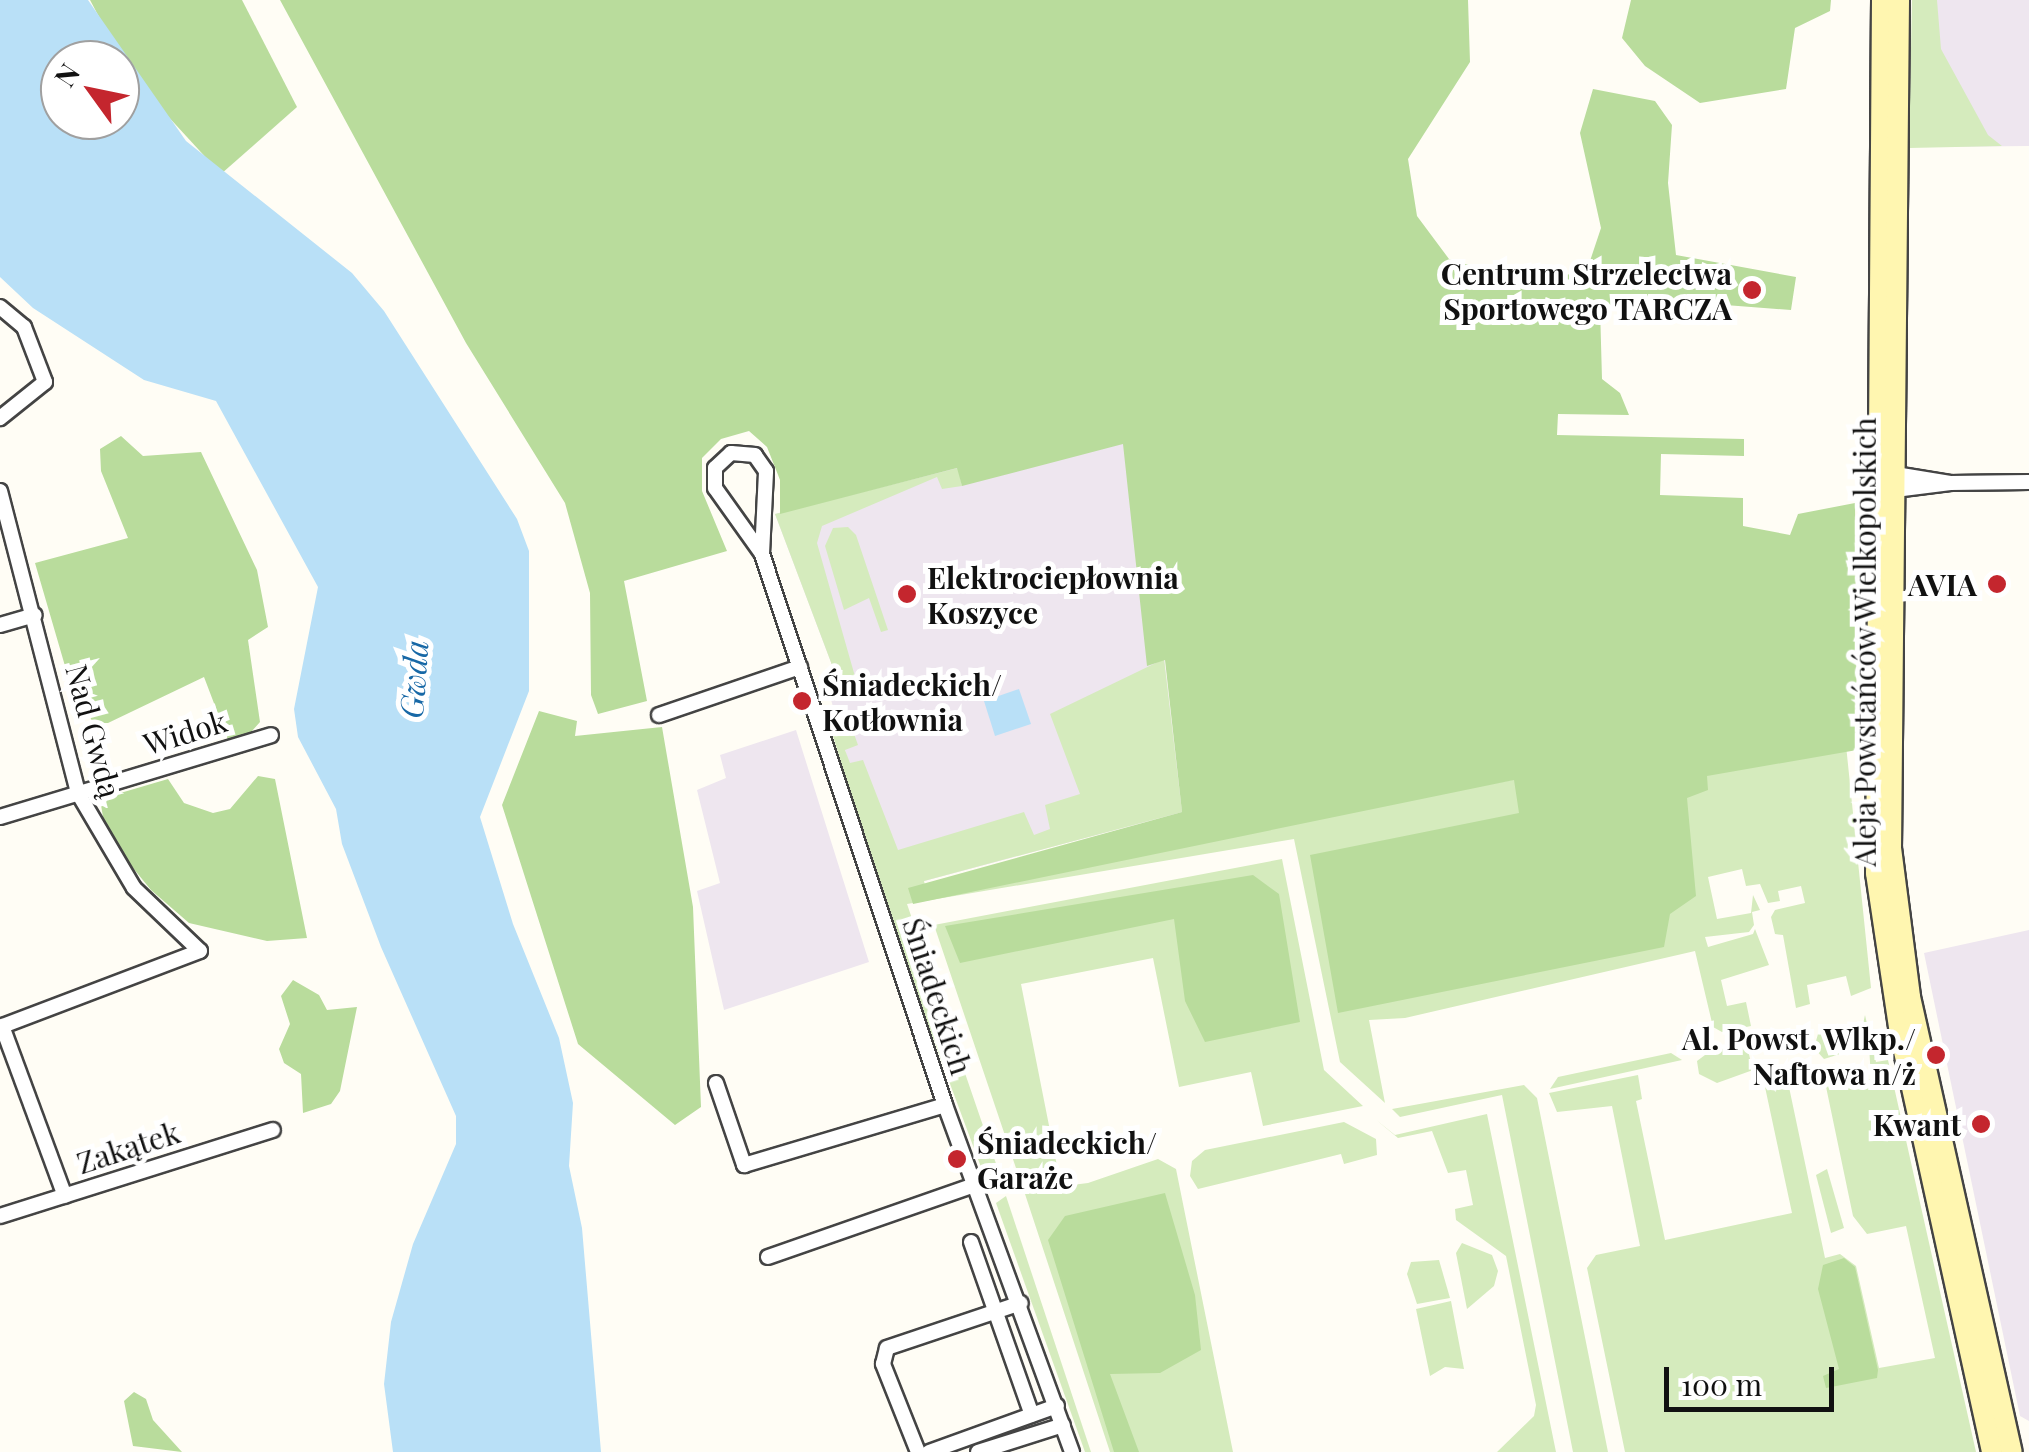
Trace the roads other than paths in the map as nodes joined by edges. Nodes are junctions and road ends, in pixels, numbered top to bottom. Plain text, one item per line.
1 (1882, 0) edge
2 (1899, 0) edge
3 (0, 307) edge
4 (0, 418) edge
5 (1887, 482) junction
6 (2029, 482) edge
7 (0, 491) edge
8 (762, 554) junction
9 (35, 615) junction
10 (0, 625) edge
11 (800, 668) junction
12 (659, 715) dead end
13 (270, 735) dead end
14 (78, 793) junction
15 (0, 817) edge
16 (1, 1026) edge
17 (716, 1083) dead end
18 (945, 1105) junction
19 (273, 1130) dead end
20 (976, 1185) junction
21 (64, 1196) junction
22 (0, 1216) edge
23 (971, 1242) dead end
24 (768, 1257) dead end
25 (1021, 1304) junction
26 (996, 1313) junction
27 (1056, 1406) junction
28 (1032, 1414) junction
29 (1063, 1425) junction
30 (918, 1452) edge
31 (929, 1452) edge
32 (978, 1452) edge
33 (1072, 1452) edge
34 (1992, 1452) edge
35 (2012, 1452) edge

1 - 5 main road, Aleja Powstańców Wielkopolskich
2 - 5 main road, Aleja Powstańców Wielkopolskich
3 - 4 street
5 - 6 street
5 - 34 main road, Aleja Powstańców Wielkopolskich
5 - 35 main road, Aleja Powstańców Wielkopolskich
7 - 9 street, Nad Gwdą
8 - 8 street
8 - 11 street, Śniadeckich
9 - 10 street
9 - 14 street, Nad Gwdą
11 - 12 street
11 - 18 street, Śniadeckich
13 - 14 street, Widok
14 - 15 street, Widok
14 - 16 street, Nad Gwdą
16 - 21 street
17 - 18 street
18 - 20 street, Śniadeckich
19 - 21 street, Zakątek
20 - 24 street
20 - 25 street, Śniadeckich
21 - 22 street, Zakątek
23 - 26 street
25 - 26 street
25 - 27 street, Śniadeckich
26 - 28 street
26 - 30 street
27 - 28 street
27 - 29 street, Śniadeckich
28 - 31 street
29 - 32 street
29 - 33 street, Śniadeckich

